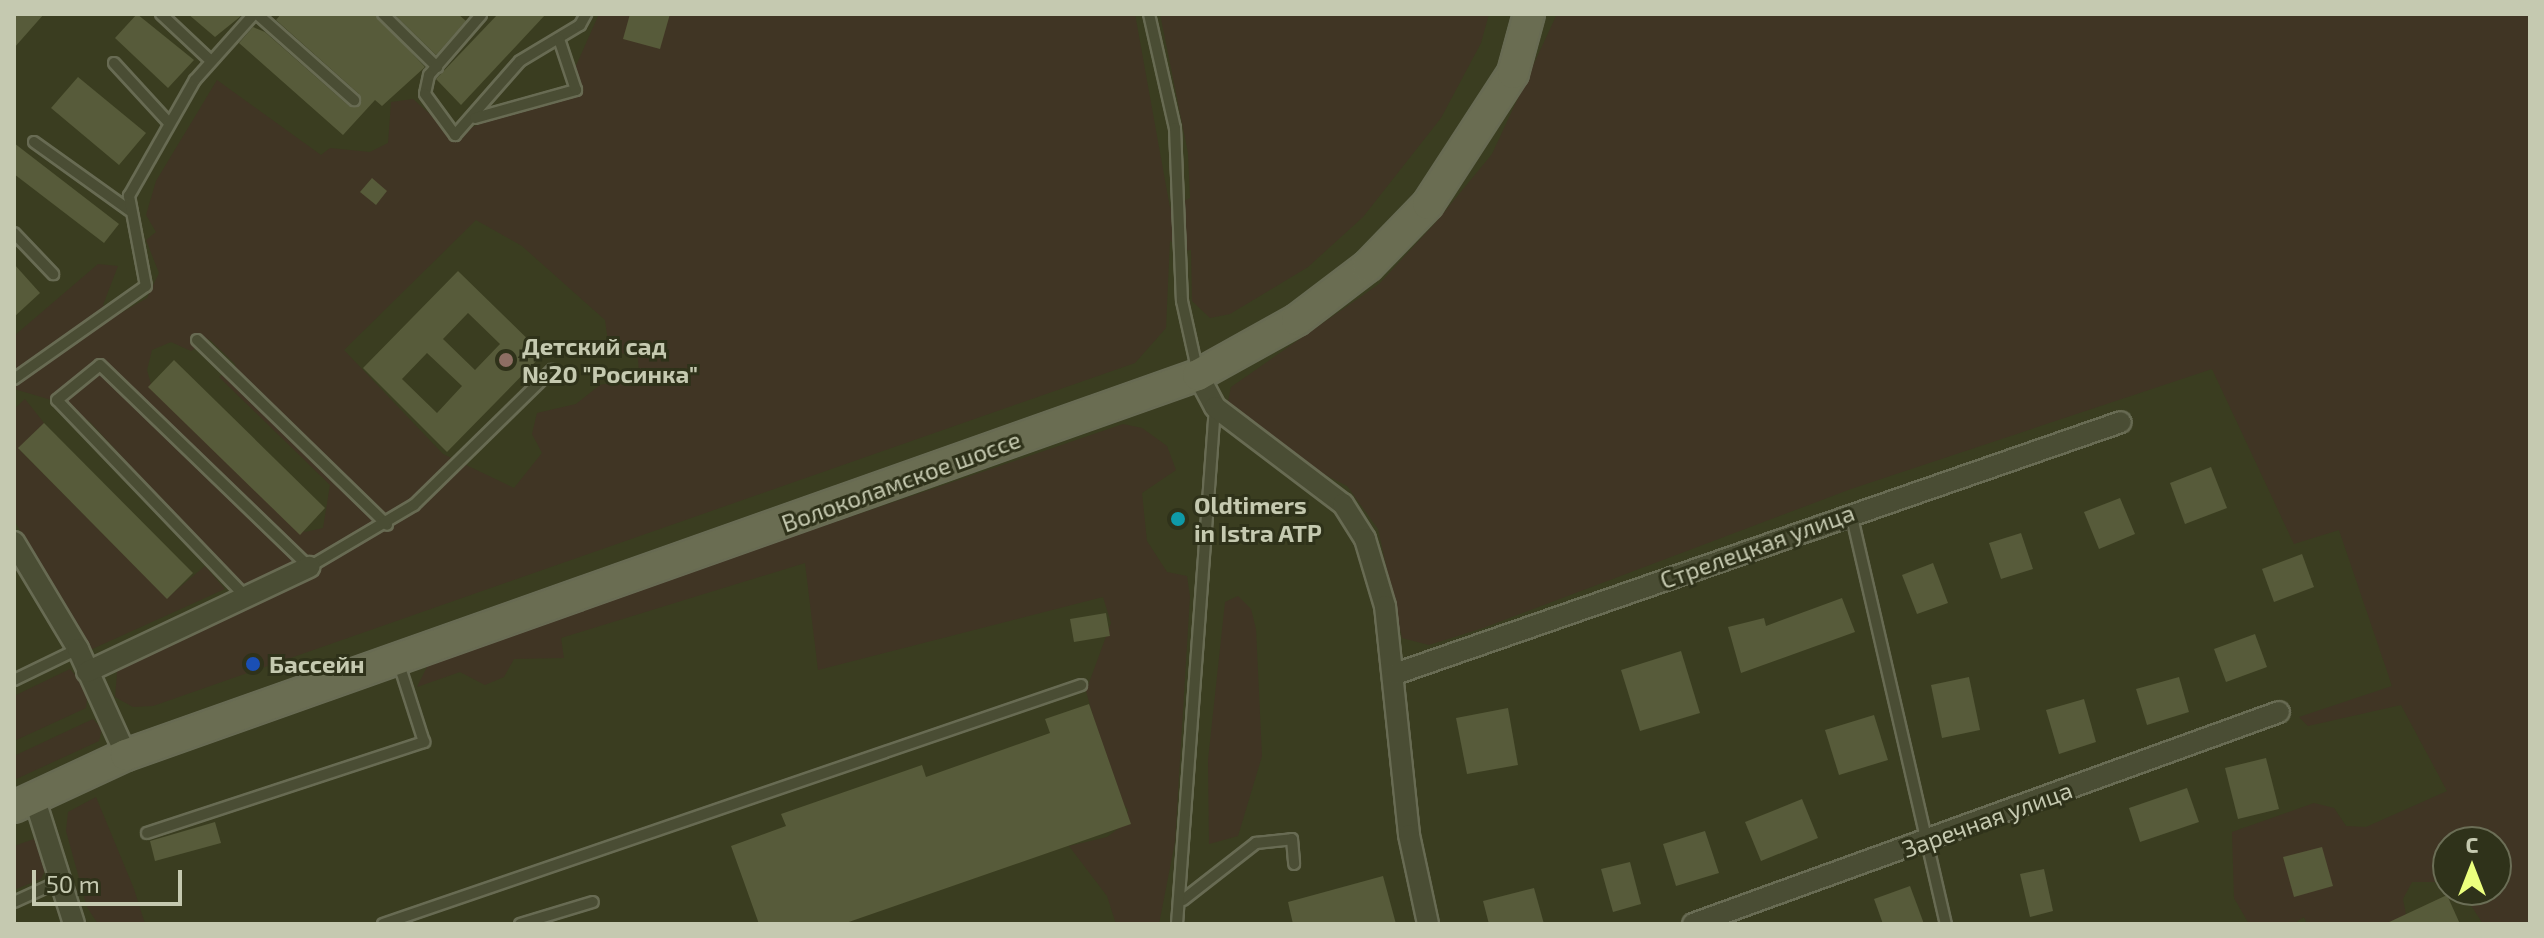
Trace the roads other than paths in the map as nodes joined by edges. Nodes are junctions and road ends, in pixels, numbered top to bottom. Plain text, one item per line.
1 (161, 14) edge
2 (256, 14) edge
3 (383, 14) edge
4 (481, 14) edge
5 (586, 14) edge
6 (1149, 14) edge
7 (1529, 14) edge
8 (559, 39) junction
9 (210, 60) junction
10 (114, 63) dead end
11 (437, 67) junction
12 (354, 100) dead end
13 (473, 118) junction
14 (168, 122) junction
15 (34, 142) dead end
16 (129, 210) junction
17 (14, 233) edge
18 (53, 274) dead end
19 (197, 340) dead end
20 (552, 370) dead end
21 (1198, 375) junction
22 (14, 379) edge
23 (1215, 407) junction
24 (2121, 422) dead end
25 (1850, 512) junction
26 (387, 525) junction
27 (14, 542) edge
28 (309, 567) junction
29 (244, 595) junction
30 (78, 649) junction
31 (397, 659) junction
32 (87, 672) junction
33 (1395, 674) junction
34 (14, 680) edge
35 (1081, 685) dead end
36 (2279, 712) dead end
37 (126, 755) junction
38 (24, 802) edge
39 (147, 833) dead end
40 (1931, 840) junction
41 (1294, 864) dead end
42 (60, 881) junction
43 (1183, 900) junction
44 (14, 902) edge
45 (593, 902) dead end
46 (74, 924) edge
47 (383, 924) edge
48 (520, 924) edge
49 (1177, 924) edge
50 (1428, 924) edge
51 (1693, 924) edge
52 (1946, 924) edge

1 - 9 lane
2 - 9 lane
2 - 12 lane
3 - 11 lane
4 - 11 lane
5 - 8 lane
6 - 21 lane
7 - 21 main road, Волоколамское шоссе
8 - 13 lane
8 - 13 lane
9 - 14 lane
10 - 14 lane
11 - 13 lane
14 - 16 lane
15 - 16 lane
16 - 22 lane
17 - 18 lane
19 - 26 lane
20 - 26 lane
21 - 23 street
21 - 31 main road, Волоколамское шоссе
23 - 33 street
23 - 43 lane
24 - 25 street, Стрелецкая улица
25 - 33 street, Стрелецкая улица
25 - 40 lane
26 - 28 lane
27 - 30 street
28 - 29 street
28 - 29 lane
29 - 32 street
30 - 32 street
30 - 34 lane
31 - 37 main road, Волоколамское шоссе
31 - 39 lane
32 - 37 street
33 - 50 street
35 - 47 lane
36 - 40 street, Заречная улица
37 - 38 main road, Волоколамское шоссе
38 - 42 street
40 - 51 street, Заречная улица
40 - 52 lane
41 - 43 lane
42 - 44 lane
42 - 46 street
43 - 49 lane
45 - 48 lane

